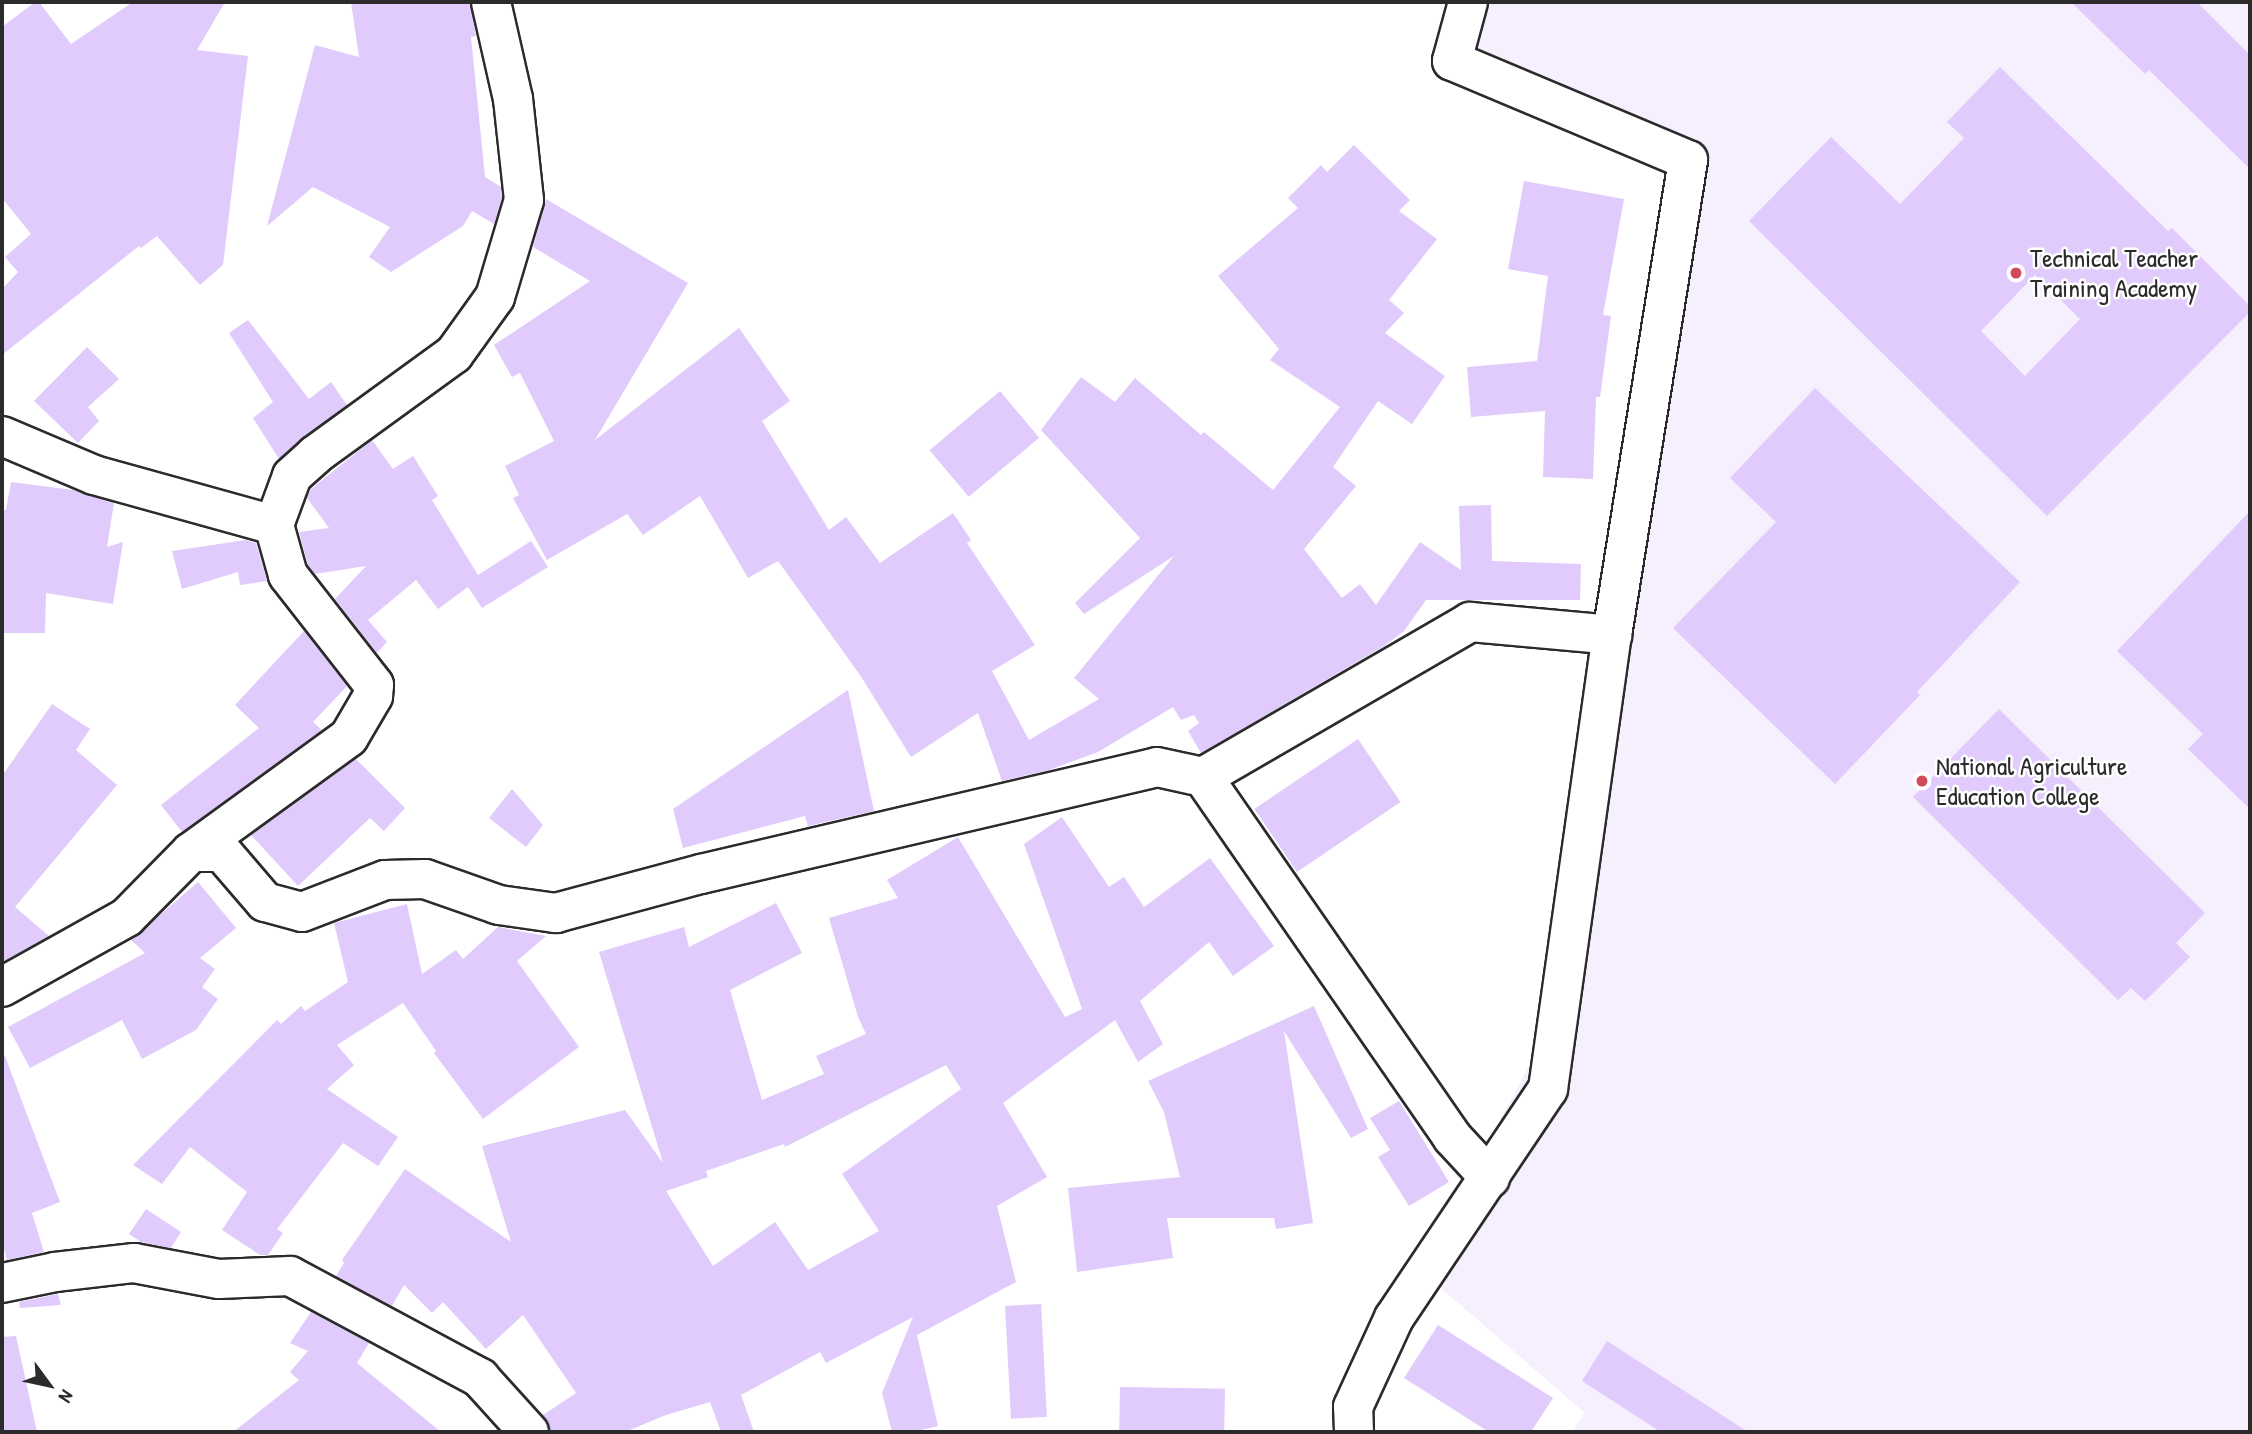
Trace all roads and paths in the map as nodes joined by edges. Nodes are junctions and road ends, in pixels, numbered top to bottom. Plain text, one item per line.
1 (491, 2) edge
2 (1468, 2) edge
3 (2, 436) edge
4 (274, 525) junction
5 (1612, 635) junction
6 (1203, 777) junction
7 (191, 852) junction
8 (2, 987) edge
9 (1490, 1178) junction
10 (2, 1283) edge
11 (529, 1432) edge
12 (1354, 1432) edge

1 - 4 street
2 - 5 street
3 - 4 street
4 - 7 street
5 - 6 street
5 - 9 street
6 - 7 street
6 - 9 street
7 - 8 street
9 - 12 street
10 - 11 street

